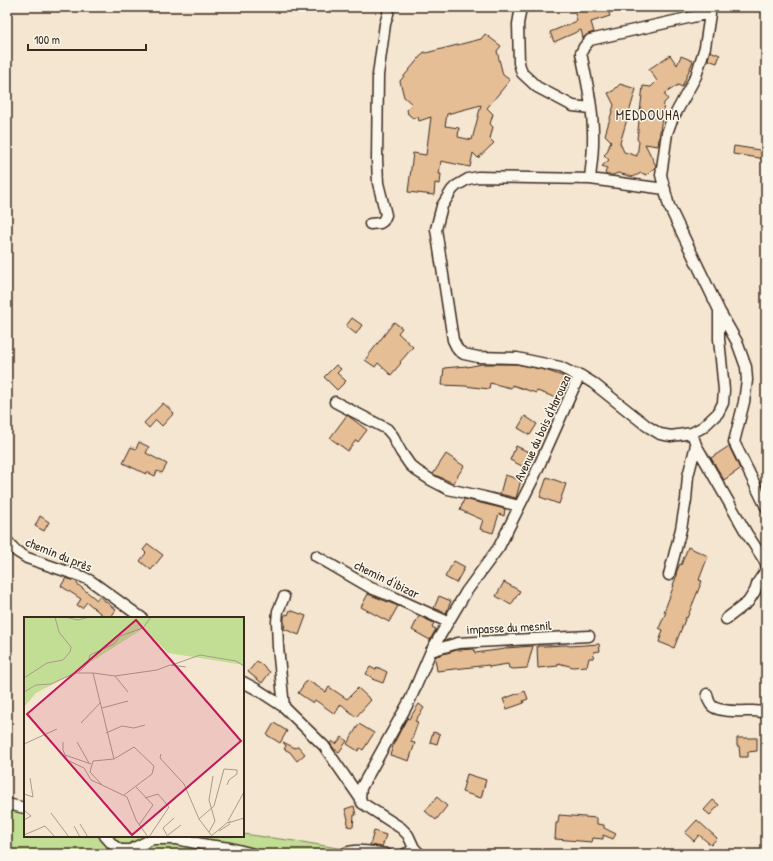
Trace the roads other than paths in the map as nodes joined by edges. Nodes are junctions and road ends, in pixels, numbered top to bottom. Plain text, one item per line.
1 (389, 7) edge
2 (521, 7) edge
3 (711, 10) edge
4 (591, 108) junction
5 (590, 179) junction
6 (665, 189) junction
7 (370, 224) dead end
8 (719, 310) junction
9 (580, 375) junction
10 (336, 402) dead end
11 (692, 433) junction
12 (696, 445) junction
13 (519, 506) junction
14 (766, 507) edge
15 (7, 541) edge
16 (12, 550) edge
17 (316, 556) dead end
18 (766, 563) edge
19 (766, 570) edge
20 (670, 575) dead end
21 (284, 597) dead end
22 (141, 617) edge
23 (726, 619) dead end
24 (448, 622) junction
25 (589, 636) dead end
26 (431, 651) junction
27 (244, 683) edge
28 (707, 694) dead end
29 (284, 707) junction
30 (766, 713) edge
31 (360, 798) junction
32 (7, 804) edge
33 (24, 808) edge
34 (106, 837) edge
35 (417, 851) edge
36 (254, 854) edge
37 (343, 854) edge
38 (386, 854) edge
39 (405, 854) edge

1 - 7 street
2 - 4 street
3 - 4 street
3 - 6 street, Avenue du bois d'Harouza
4 - 5 street
5 - 6 street
5 - 9 street
6 - 8 street, Avenue du bois d'Harouza
8 - 11 street, Avenue du bois d'Harouza
8 - 14 street
9 - 11 street, Avenue du bois d'Harouza
9 - 13 street, Avenue du bois d'Harouza
10 - 13 street
11 - 12 street
12 - 18 street
12 - 20 street
13 - 24 street, Avenue du bois d'Harouza
15 - 16 street, chemin du près
16 - 22 street, chemin du près
17 - 24 street, chemin d'ibizar
19 - 23 street
21 - 29 street
24 - 26 street, Avenue du bois d'Harouza
25 - 26 street, impasse du mesnil
26 - 31 street, Avenue du bois d'Harouza
27 - 29 street
28 - 30 street
29 - 31 street
31 - 35 street
32 - 33 street
34 - 36 street
35 - 39 street
37 - 38 street

